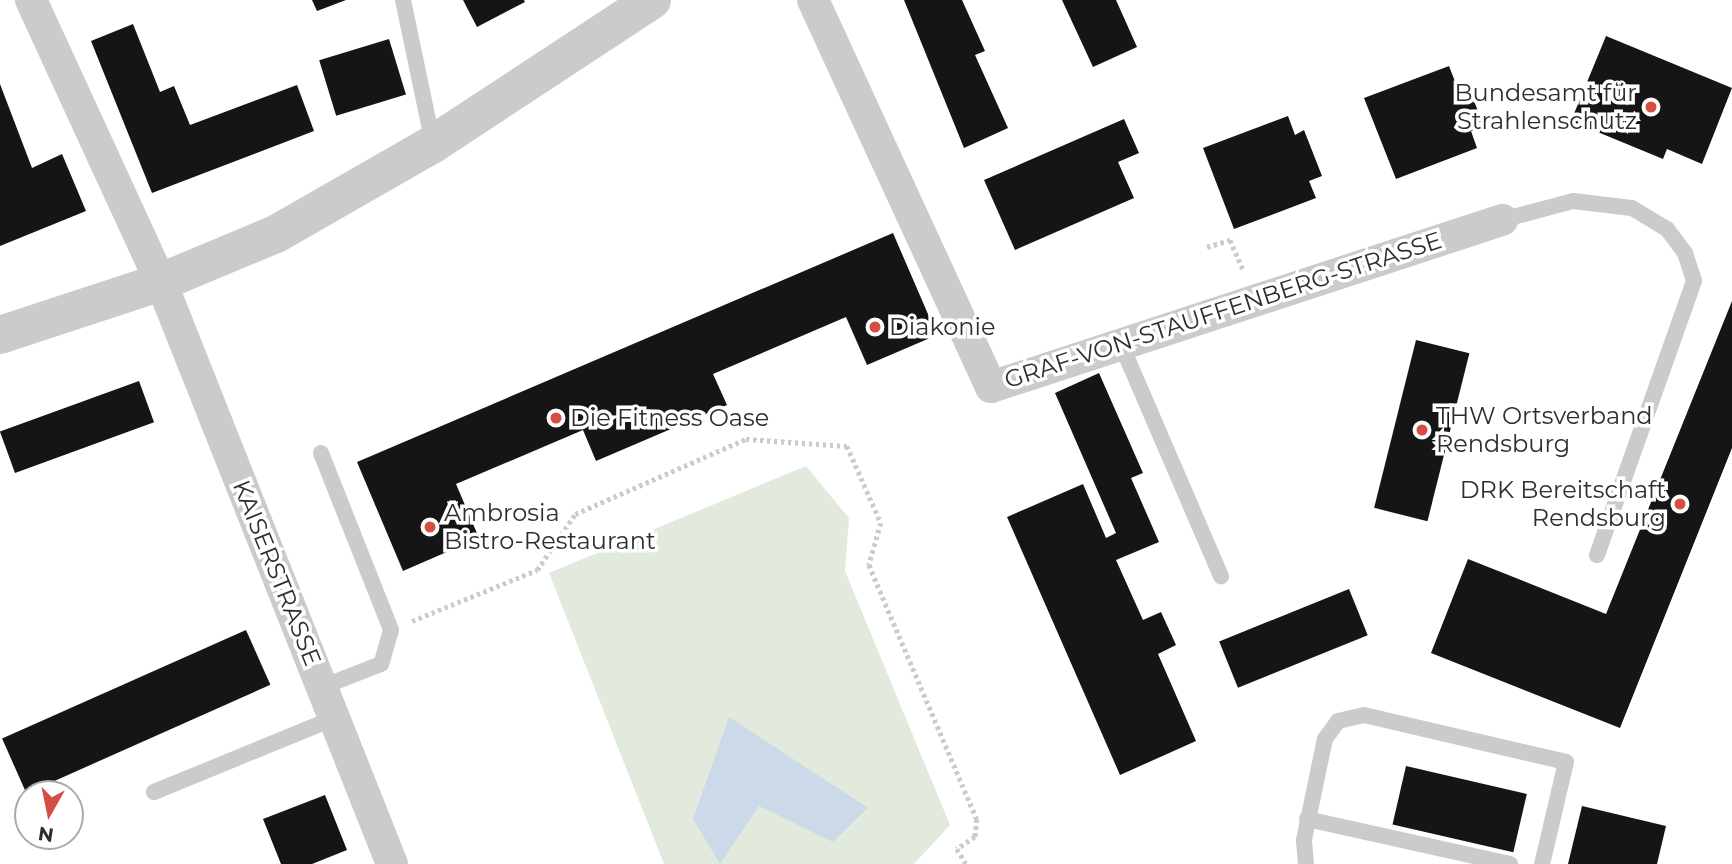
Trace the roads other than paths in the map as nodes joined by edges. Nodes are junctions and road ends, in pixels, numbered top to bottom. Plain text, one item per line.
1 (32, 0) edge
2 (403, 0) edge
3 (652, 0) edge
4 (813, 0) edge
5 (433, 144) junction
6 (1502, 220) joint
7 (161, 282) junction
8 (0, 335) edge
9 (1121, 344) junction
10 (321, 453) dead end
11 (1597, 555) dead end
12 (1222, 576) dead end
13 (322, 687) junction
14 (334, 718) junction
15 (154, 792) dead end
16 (1307, 819) junction
17 (392, 864) edge
18 (1306, 864) edge
19 (1510, 864) edge
20 (1542, 864) edge

1 - 7 street, KAISERSTRASSE
2 - 5 lane
3 - 5 street
4 - 9 street, GRAF-VON-STAUFFENBERG-STRASSE
5 - 7 street
6 - 9 street, GRAF-VON-STAUFFENBERG-STRASSE
6 - 11 lane
7 - 8 street
7 - 13 street, KAISERSTRASSE
9 - 12 lane
10 - 13 lane
13 - 14 street, KAISERSTRASSE
14 - 15 lane
14 - 17 street, KAISERSTRASSE
16 - 18 lane
16 - 19 lane
16 - 20 lane

